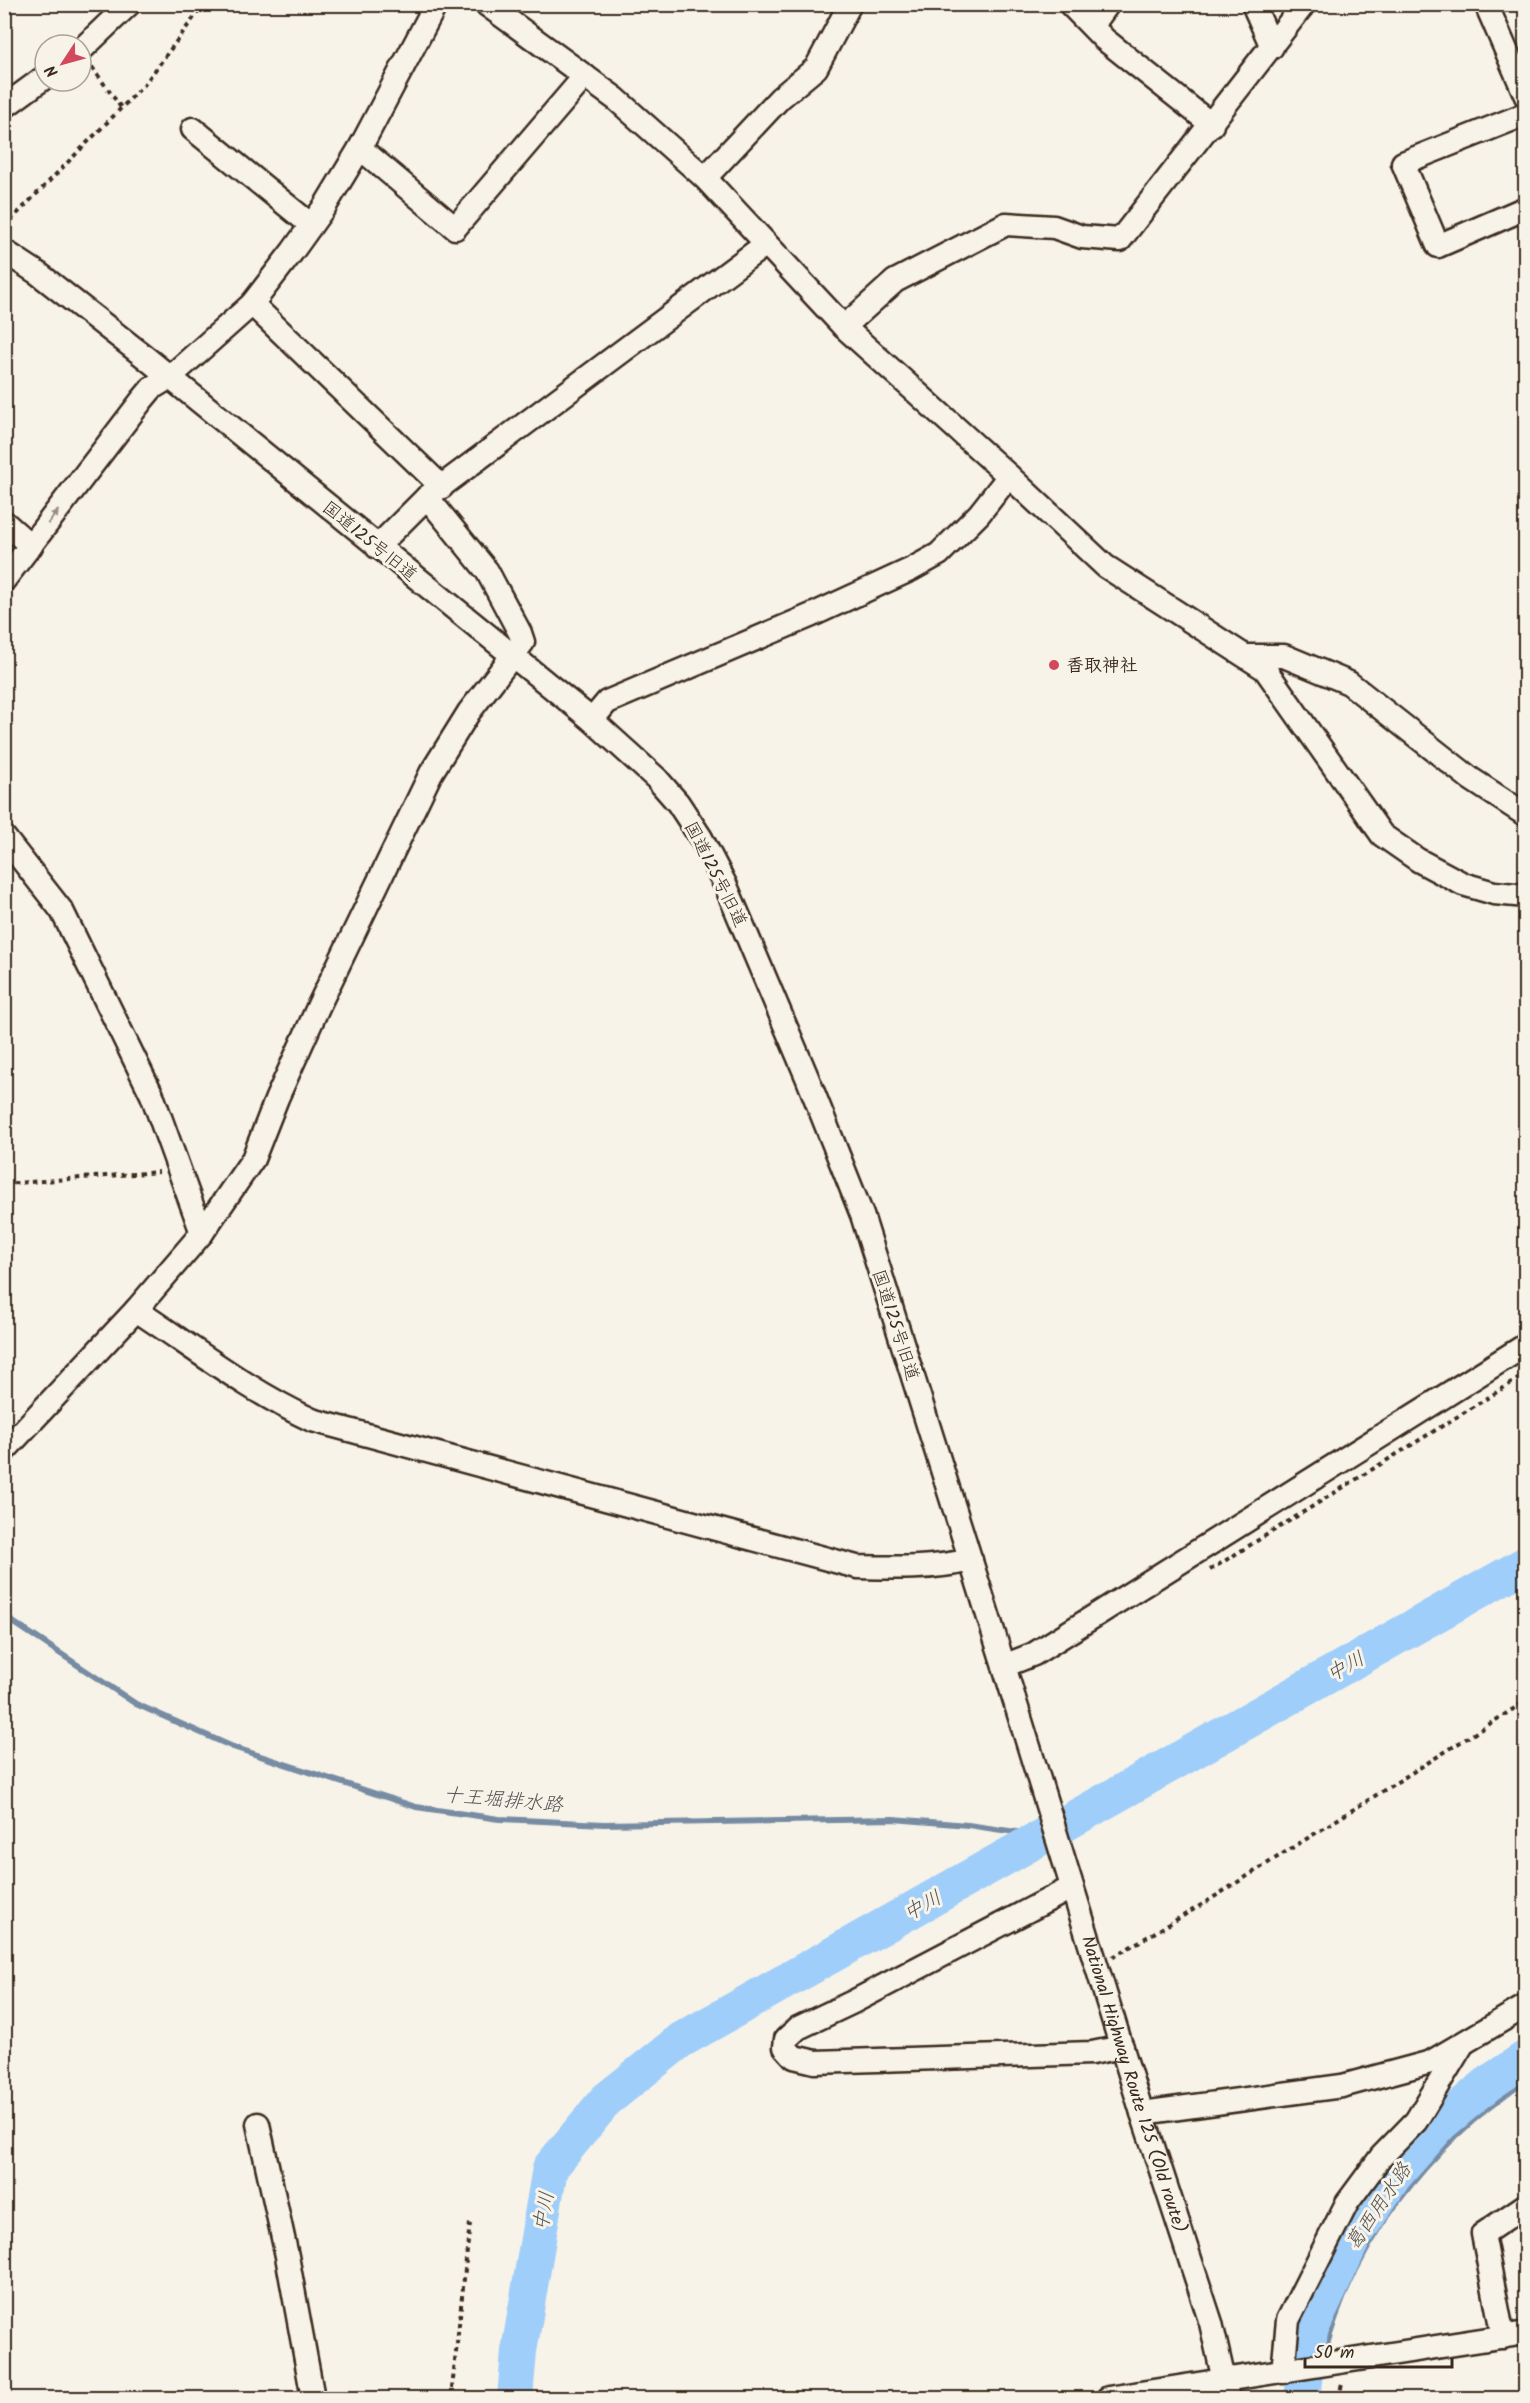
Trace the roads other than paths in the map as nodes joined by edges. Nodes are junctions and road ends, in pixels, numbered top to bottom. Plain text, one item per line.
1 (129, 4) edge
2 (436, 4) edge
3 (486, 4) edge
4 (850, 4) edge
5 (1070, 4) edge
6 (1108, 4) edge
7 (1253, 4) edge
8 (1304, 4) edge
9 (1486, 4) edge
10 (1092, 26) junction
11 (93, 46) edge
12 (1272, 47) junction
13 (585, 76) junction
14 (33, 86) edge
15 (1526, 96) edge
16 (4, 107) edge
17 (1526, 114) edge
18 (1212, 125) junction
19 (193, 129) dead end
20 (360, 148) junction
21 (705, 178) junction
22 (1526, 208) edge
23 (311, 225) junction
24 (766, 244) junction
25 (4, 251) edge
26 (252, 304) junction
27 (844, 327) junction
28 (170, 377) junction
29 (1009, 476) junction
30 (435, 492) junction
31 (4, 522) edge
32 (31, 546) junction
33 (377, 547) junction
34 (4, 579) edge
35 (514, 656) junction
36 (1246, 657) junction
37 (592, 720) junction
38 (1526, 816) edge
39 (4, 837) edge
40 (1526, 896) edge
41 (202, 1233) junction
42 (136, 1310) junction
43 (1526, 1345) edge
44 (4, 1451) edge
45 (970, 1560) junction
46 (1004, 1666) junction
47 (1036, 1770) joint
48 (1070, 1882) junction
49 (1526, 2006) edge
50 (1463, 2043) junction
51 (1122, 2047) junction
52 (1142, 2113) junction
53 (258, 2124) dead end
54 (1526, 2205) edge
55 (1526, 2333) edge
56 (1503, 2337) junction
57 (1278, 2373) junction
58 (1227, 2390) edge
59 (313, 2398) edge
60 (1108, 2398) edge

1 - 11 street
2 - 20 street
3 - 13 street
4 - 21 street
5 - 10 street
6 - 10 street
7 - 12 street
8 - 12 street
9 - 15 street
10 - 18 street
12 - 18 street
13 - 20 street
13 - 21 street
14 - 16 street
17 - 22 street
18 - 27 street
19 - 23 street
20 - 23 street
21 - 24 street
23 - 26 street
24 - 27 street
24 - 30 street
25 - 28 street, 国道125号旧道
26 - 28 street
26 - 30 street
27 - 29 street
32 -> 28 street
28 - 33 street, 国道125号旧道
29 - 36 street
29 - 37 street
30 - 33 street
30 - 35 street
31 - 32 street
32 - 34 street
33 - 35 street, 国道125号旧道
35 - 37 street, 国道125号旧道
35 - 41 street
36 - 38 street
36 - 40 street
37 - 45 street, 国道125号旧道
39 - 41 street
41 - 42 street
42 - 44 street
42 - 45 street
43 - 46 street
45 - 46 street, 国道125号旧道
46 - 47 street, 国道125号旧道
47 - 48 street, National Highway Route 125 (Old route)
48 - 51 street, National Highway Route 125 (Old route)
48 - 51 street
49 - 50 street
50 - 52 street
50 - 57 street
51 - 52 street, National Highway Route 125 (Old route)
52 - 58 street, National Highway Route 125 (Old route)
53 - 59 street
54 - 56 street
55 - 56 street
56 - 57 street
57 - 58 street
58 - 60 street

